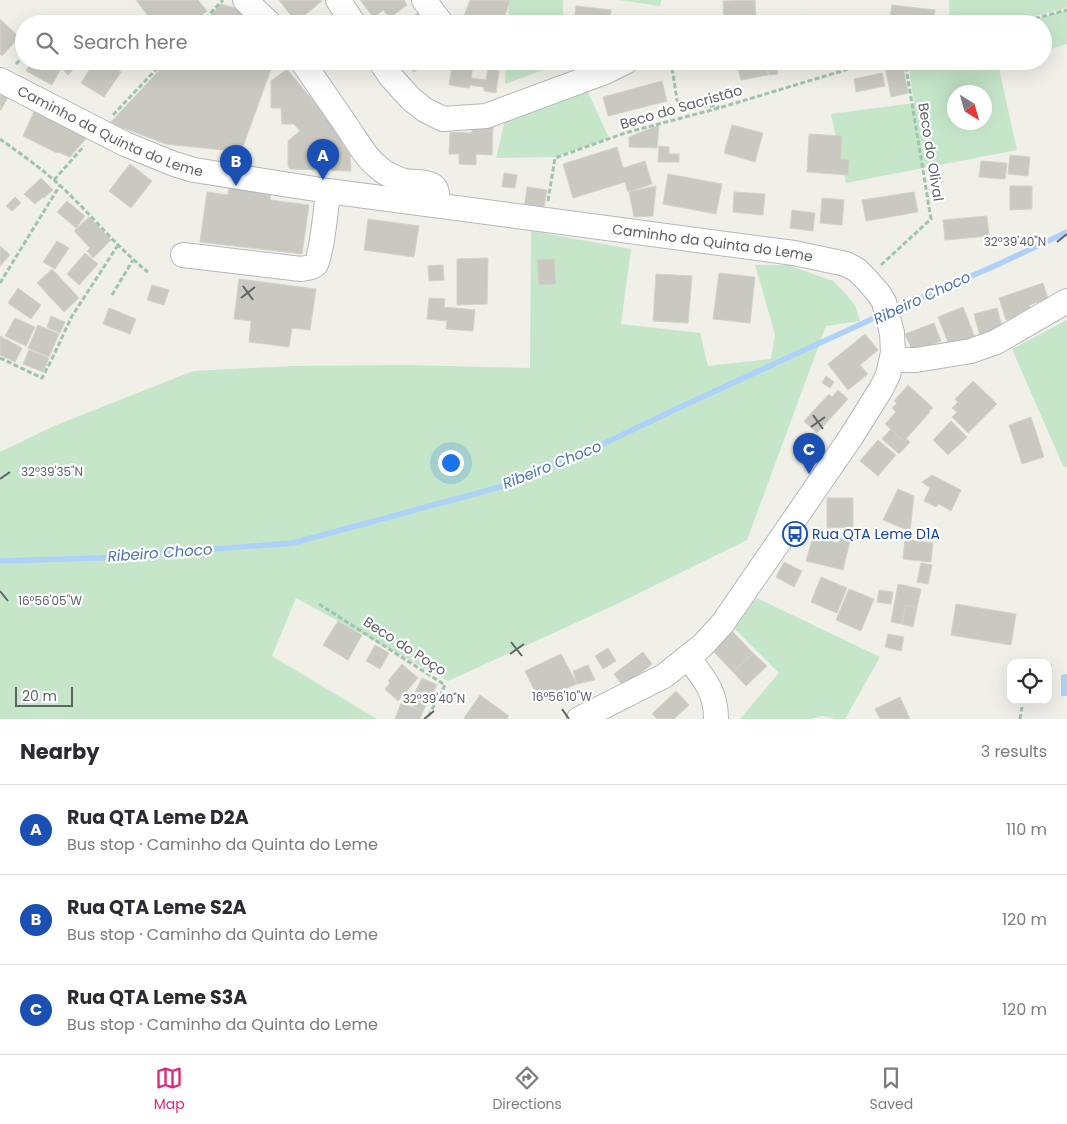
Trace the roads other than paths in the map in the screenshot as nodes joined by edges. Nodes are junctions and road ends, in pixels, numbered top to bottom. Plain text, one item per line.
1 (245, 0) edge
2 (338, 0) edge
3 (424, 0) edge
4 (261, 15) edge
5 (348, 15) edge
6 (435, 15) edge
7 (308, 70) edge
8 (386, 70) edge
9 (609, 70) edge
10 (0, 80) edge
11 (328, 191) junction
12 (436, 205) junction
13 (183, 254) dead end
14 (1067, 301) edge
15 (892, 360) junction
16 (688, 658) junction
17 (579, 719) edge
18 (716, 719) edge

1 - 4 street
2 - 5 street
3 - 6 street
7 - 12 street
8 - 9 street
10 - 11 street, Caminho da Quinta do Leme
11 - 12 street, Caminho da Quinta do Leme
11 - 13 street
12 - 15 street, Caminho da Quinta do Leme
14 - 15 street
15 - 16 street, Caminho da Quinta do Leme
16 - 17 street, Caminho da Quinta do Leme
16 - 18 street

